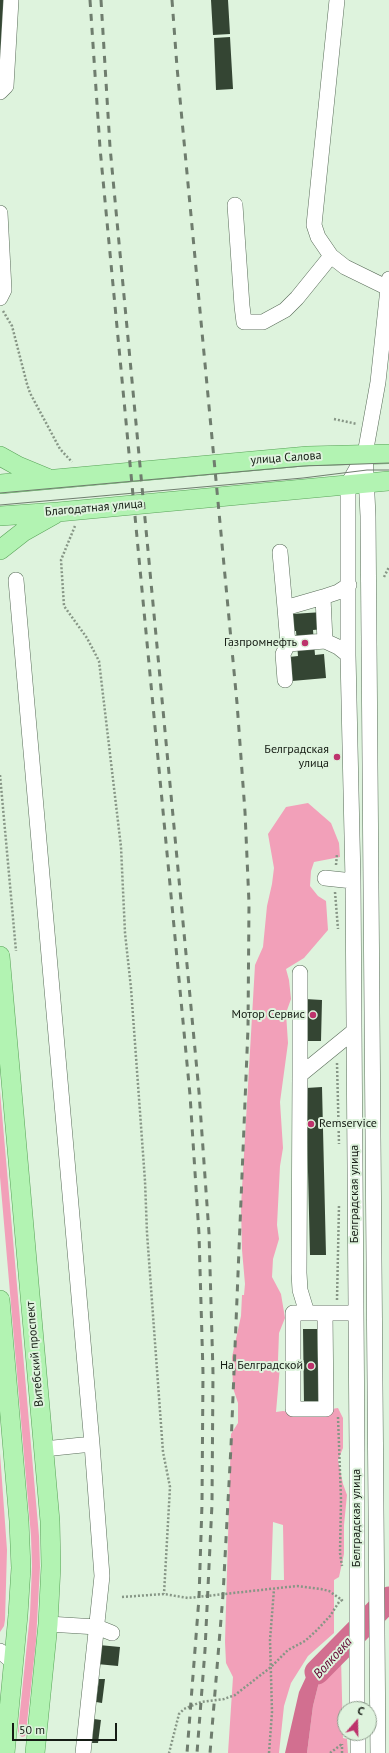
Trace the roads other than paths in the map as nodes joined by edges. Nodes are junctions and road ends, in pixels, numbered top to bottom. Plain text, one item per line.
1 (11, 0) edge
2 (337, 0) edge
3 (0, 92) edge
4 (235, 205) dead end
5 (0, 213) edge
6 (331, 256) junction
7 (389, 283) edge
8 (0, 303) edge
9 (365, 454) junction
10 (389, 454) edge
11 (0, 456) edge
12 (50, 480) junction
13 (389, 482) edge
14 (367, 483) junction
15 (0, 484) edge
16 (348, 484) junction
17 (58, 512) junction
18 (0, 516) edge
19 (0, 550) edge
20 (280, 552) dead end
21 (16, 580) dead end
22 (349, 585) junction
23 (323, 597) junction
24 (285, 608) junction
25 (325, 641) junction
26 (288, 644) junction
27 (348, 655) junction
28 (285, 680) dead end
29 (330, 879) road end
30 (353, 881) junction
31 (0, 956) edge
32 (300, 973) dead end
33 (3, 1020) edge
34 (354, 1031) junction
35 (300, 1075) junction
36 (0, 1305) edge
37 (307, 1313) junction
38 (331, 1313) junction
39 (356, 1313) junction
40 (92, 1444) junction
41 (44, 1449) junction
42 (48, 1624) junction
43 (97, 1628) junction
44 (112, 1633) dead end
45 (7, 1657) edge
46 (384, 1694) edge
47 (357, 1701) edge
48 (363, 1701) edge
49 (358, 1741) edge
50 (0, 1752) edge
51 (5, 1753) edge
52 (35, 1753) edge
53 (83, 1753) edge
54 (358, 1753) edge
55 (378, 1753) edge

1 - 3 street
2 - 6 street
4 - 6 street
5 - 8 street
6 - 7 street
7 - 9 street
9 - 10 main road, улица Салова
9 - 12 main road, улица Салова
9 - 14 street, Белградская улица
9 - 16 street
11 - 12 main road
12 - 15 main road
13 - 14 main road
14 - 16 main road
14 - 46 street, Белградская улица
16 - 17 main road, Благодатная улица
16 - 22 street, Белградская улица
17 - 18 main road, Благодатная улица
17 - 19 main road
20 - 24 street
21 - 40 street
22 - 23 street
22 - 27 street, Белградская улица
23 - 24 street
23 - 25 street
24 - 26 street
25 - 26 street
25 - 27 street
26 - 28 street
27 - 30 street, Белградская улица
29 - 30 street
30 - 34 street, Белградская улица
31 - 33 main road, Витебский проспект
32 - 35 street
33 - 41 main road, Витебский проспект
34 - 35 street
34 - 39 street, Белградская улица
35 - 37 street
36 - 45 main road
37 - 38 street
37 - 38 street
38 - 39 street
39 - 47 street, Белградская улица
40 - 41 street
40 - 43 street
41 - 42 main road, Витебский проспект
42 - 43 street
42 - 52 main road, Витебский проспект
43 - 44 street
43 - 53 street
45 - 51 main road
46 - 48 street
46 - 55 street
49 - 54 street
50 - 51 street

